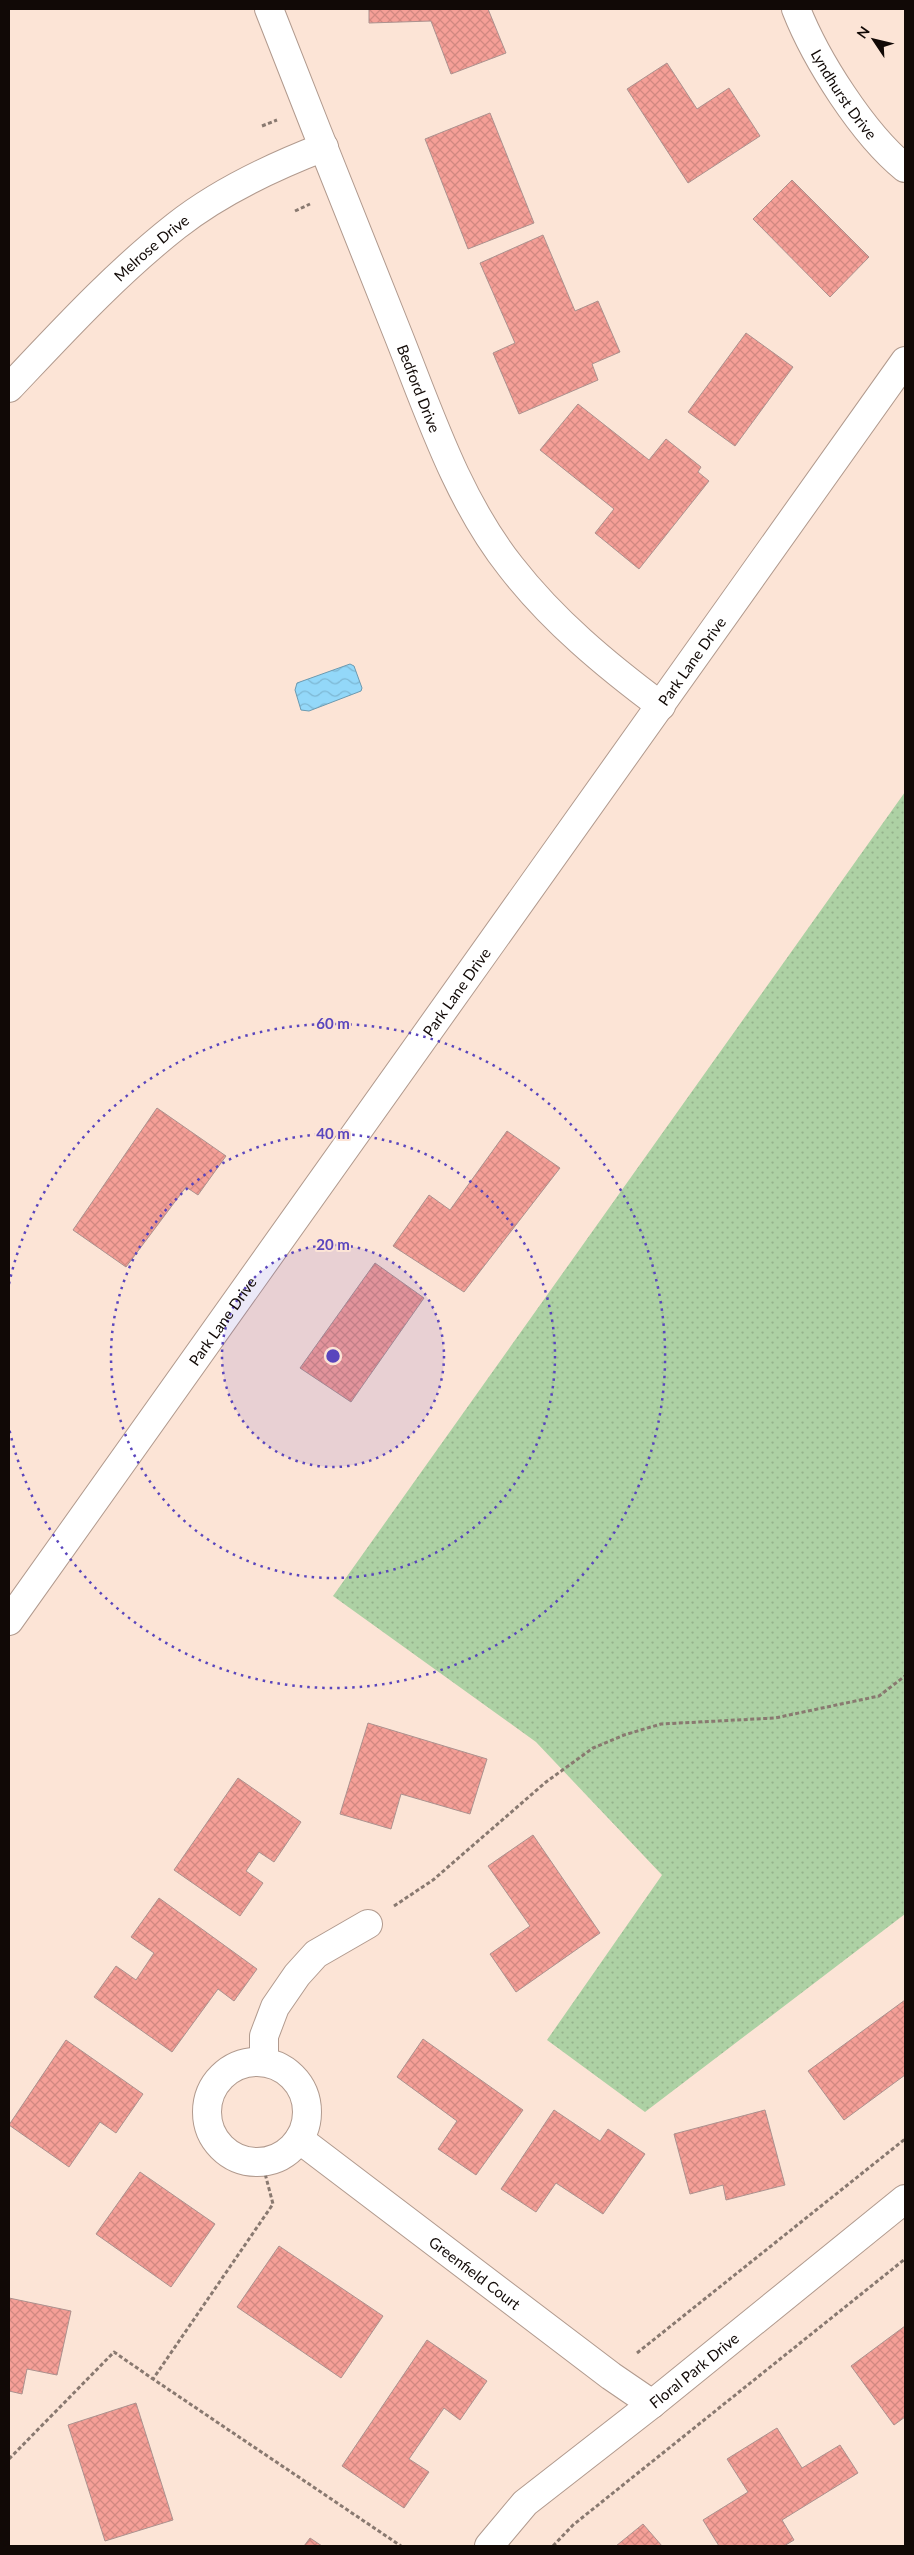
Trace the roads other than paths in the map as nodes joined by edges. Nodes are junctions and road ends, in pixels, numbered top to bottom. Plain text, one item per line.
1 (269, 9) edge
2 (796, 9) edge
3 (324, 147) junction
4 (905, 168) edge
5 (905, 360) edge
6 (9, 388) edge
7 (661, 706) junction
8 (9, 1622) edge
9 (368, 1924) road end
10 (264, 2062) junction
11 (299, 2139) junction
12 (905, 2199) edge
13 (652, 2404) junction
14 (490, 2546) edge

1 - 3 street, Bedford Drive
2 - 4 street, Lyndhurst Drive
3 - 6 street, Melrose Drive
3 - 7 street, Bedford Drive
5 - 7 street, Park Lane Drive
7 - 8 street, Park Lane Drive
9 - 10 street
10 - 11 street
10 - 11 street
11 - 13 street, Greenfield Court
12 - 13 street, Floral Park Drive
13 - 14 street, Floral Park Drive

